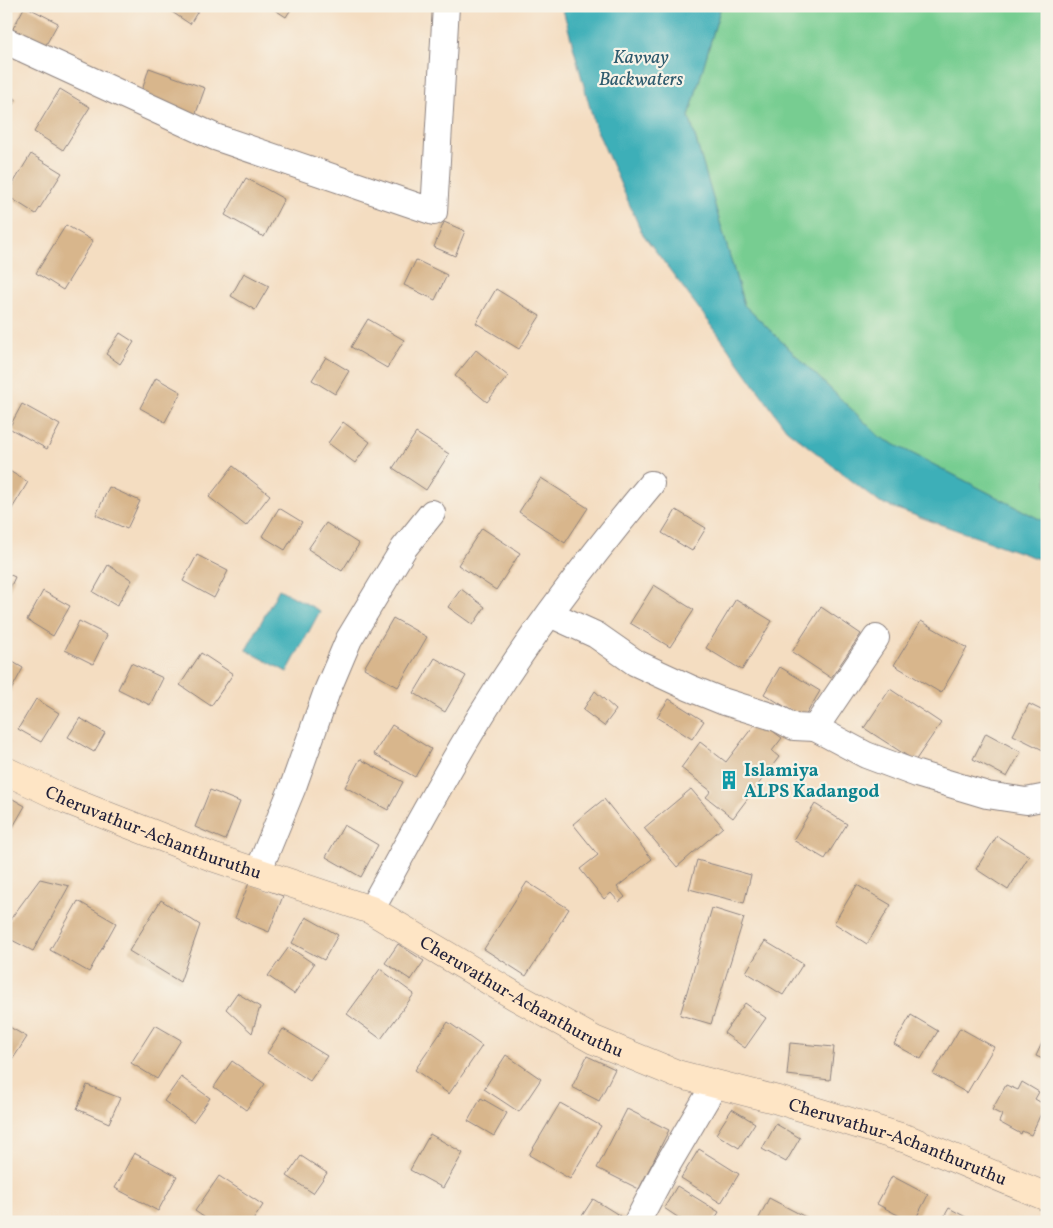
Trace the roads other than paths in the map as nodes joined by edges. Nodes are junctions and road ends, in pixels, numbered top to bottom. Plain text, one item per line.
1 (446, 6) edge
2 (6, 41) edge
3 (651, 484) dead end
4 (432, 513) dead end
5 (550, 614) junction
6 (876, 638) dead end
7 (816, 728) junction
8 (6, 771) edge
9 (1047, 797) edge
10 (258, 872) junction
11 (371, 910) junction
12 (716, 1084) junction
13 (1047, 1197) edge
14 (637, 1222) edge

1 - 2 street
3 - 5 street
4 - 10 street
5 - 7 street
5 - 11 street
6 - 7 street
7 - 9 street
8 - 10 main road, Cheruvathur-Achanthuruthu
10 - 11 main road, Cheruvathur-Achanthuruthu
11 - 12 main road, Cheruvathur-Achanthuruthu
12 - 13 main road, Cheruvathur-Achanthuruthu
12 - 14 street

